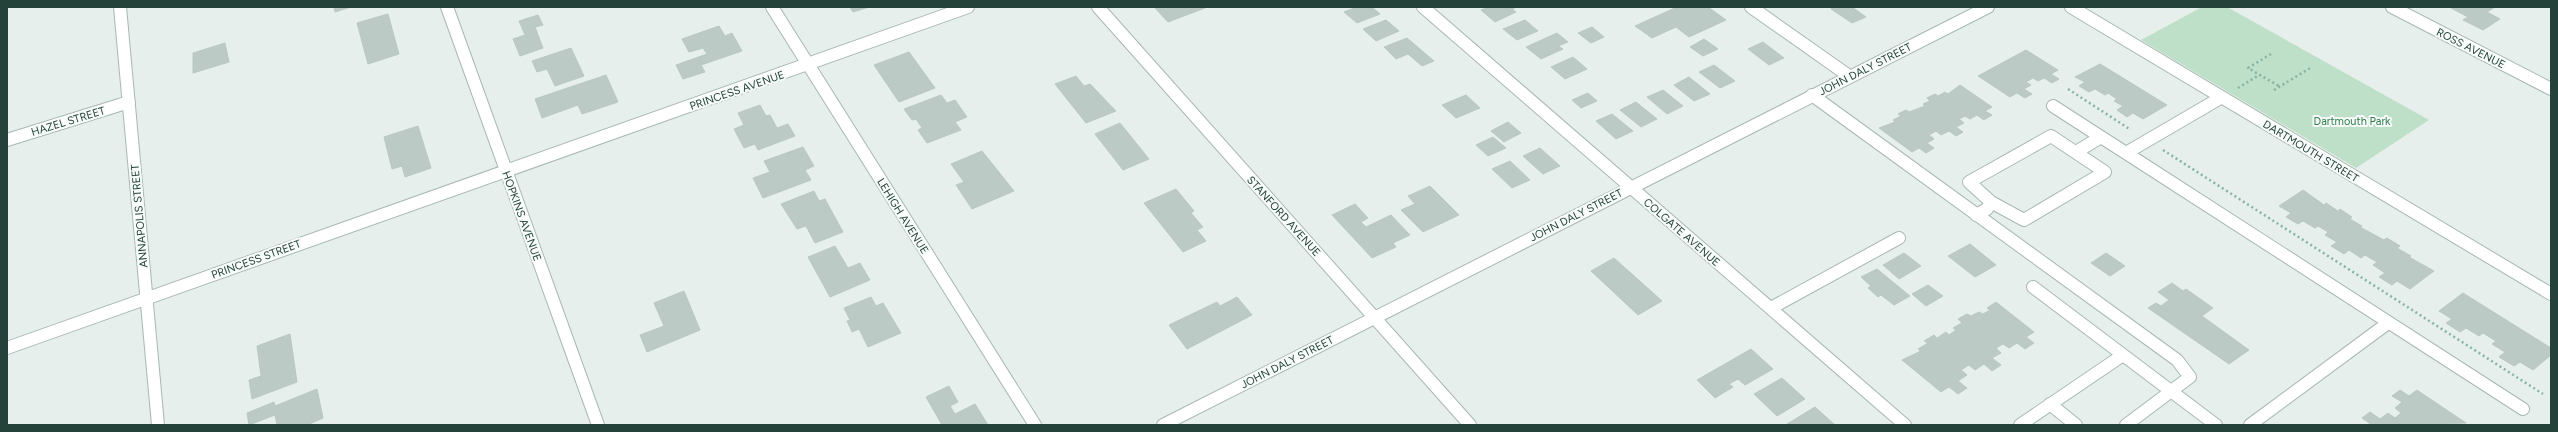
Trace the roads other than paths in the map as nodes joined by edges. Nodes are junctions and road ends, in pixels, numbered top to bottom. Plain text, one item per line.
1 (120, 7) edge
2 (447, 7) edge
3 (772, 7) edge
4 (968, 7) edge
5 (1098, 7) edge
6 (1423, 7) edge
7 (1751, 7) edge
8 (1988, 7) edge
9 (2071, 7) edge
10 (2392, 7) edge
11 (808, 65) junction
12 (1849, 76) junction
13 (2551, 89) edge
14 (1812, 95) junction
15 (2222, 97) junction
16 (129, 102) junction
17 (2053, 106) dead end
18 (2100, 137) junction
19 (7, 140) edge
20 (2076, 152) junction
21 (2126, 153) junction
22 (506, 171) junction
23 (1631, 187) junction
24 (1990, 202) junction
25 (1976, 215) junction
26 (1899, 238) dead end
27 (2033, 287) dead end
28 (2551, 294) edge
29 (146, 299) junction
30 (1771, 308) junction
31 (1374, 318) junction
32 (2388, 323) junction
33 (7, 348) edge
34 (2123, 355) junction
35 (2171, 392) junction
36 (2050, 404) junction
37 (2523, 409) dead end
38 (158, 425) edge
39 (598, 425) edge
40 (1034, 425) edge
41 (1163, 425) edge
42 (1470, 425) edge
43 (1905, 425) edge
44 (2020, 425) edge
45 (2076, 425) edge
46 (2126, 425) edge
47 (2216, 425) edge
48 (2250, 425) edge

1 - 16 street, ANNAPOLIS STREET
2 - 22 street, HOPKINS AVENUE
3 - 11 street, LEHIGH AVENUE
4 - 11 street, PRINCESS AVENUE
5 - 31 street, STANFORD AVENUE
6 - 23 street, COLGATE AVENUE
7 - 12 street
8 - 12 street, JOHN DALY STREET
9 - 15 street, DARTMOUTH STREET
10 - 13 street, ROSS AVENUE
11 - 22 street, PRINCESS AVENUE
11 - 40 street, LEHIGH AVENUE
12 - 14 street, JOHN DALY STREET
14 - 23 street, JOHN DALY STREET
14 - 25 street
15 - 21 street
15 - 28 street, DARTMOUTH STREET
16 - 19 street, HAZEL STREET
16 - 29 street, ANNAPOLIS STREET
17 - 18 street
18 - 20 street
18 - 21 street
20 - 24 street
20 - 24 street
21 - 32 street
22 - 29 street, PRINCESS STREET
22 - 39 street, HOPKINS AVENUE
23 - 30 street, COLGATE AVENUE
23 - 31 street, JOHN DALY STREET
24 - 25 street
25 - 35 street
26 - 30 street
27 - 34 street
29 - 33 street, PRINCESS STREET
29 - 38 street, ANNAPOLIS STREET
30 - 43 street, COLGATE AVENUE
31 - 41 street, JOHN DALY STREET
31 - 42 street, STANFORD AVENUE
32 - 37 street
32 - 48 street
34 - 35 street
34 - 36 street
35 - 46 street
35 - 47 street
36 - 44 street
36 - 45 street

